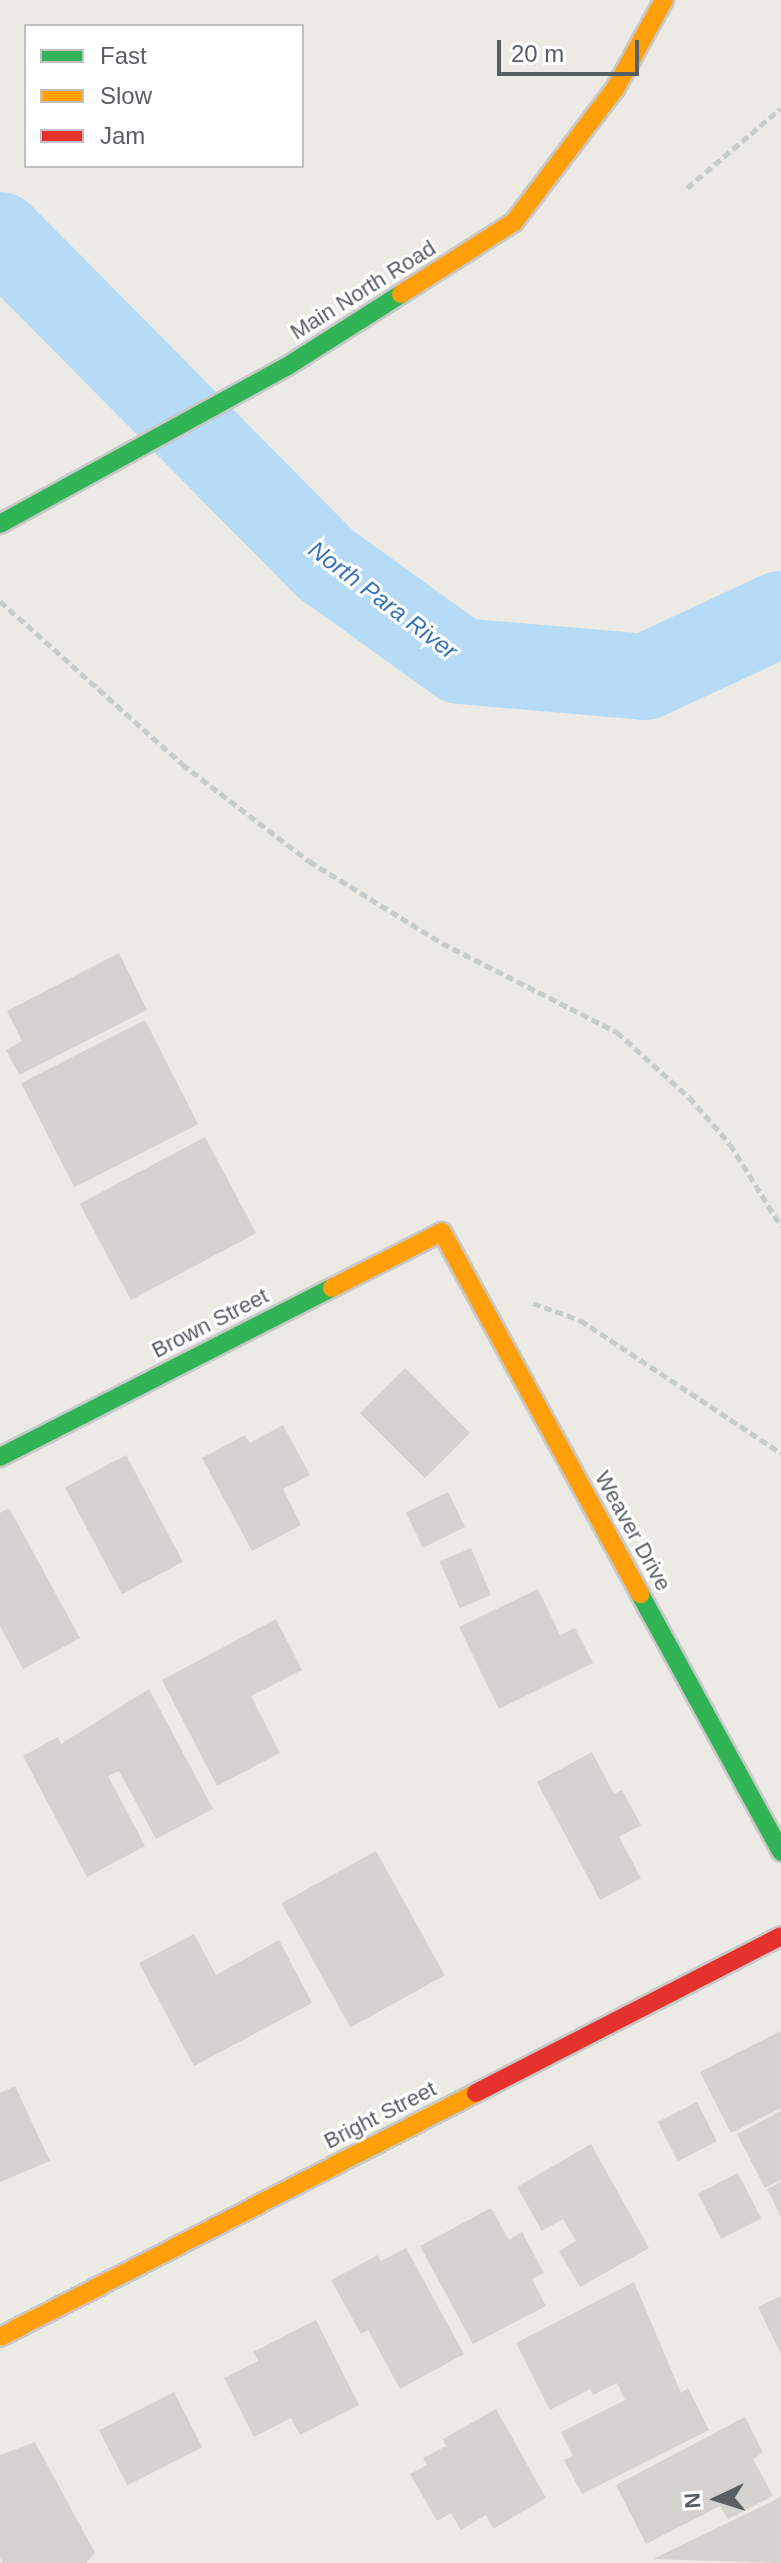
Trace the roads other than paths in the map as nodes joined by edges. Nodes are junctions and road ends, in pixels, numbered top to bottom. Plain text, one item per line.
1 (664, 0) edge
2 (0, 524) edge
3 (442, 1232) joint
4 (0, 1457) edge
5 (781, 1852) edge
6 (781, 1936) edge
7 (0, 2337) edge

1 - 2 street, Main North Road
3 - 4 street, Brown Street
3 - 5 street, Weaver Drive
6 - 7 street, Bright Street

